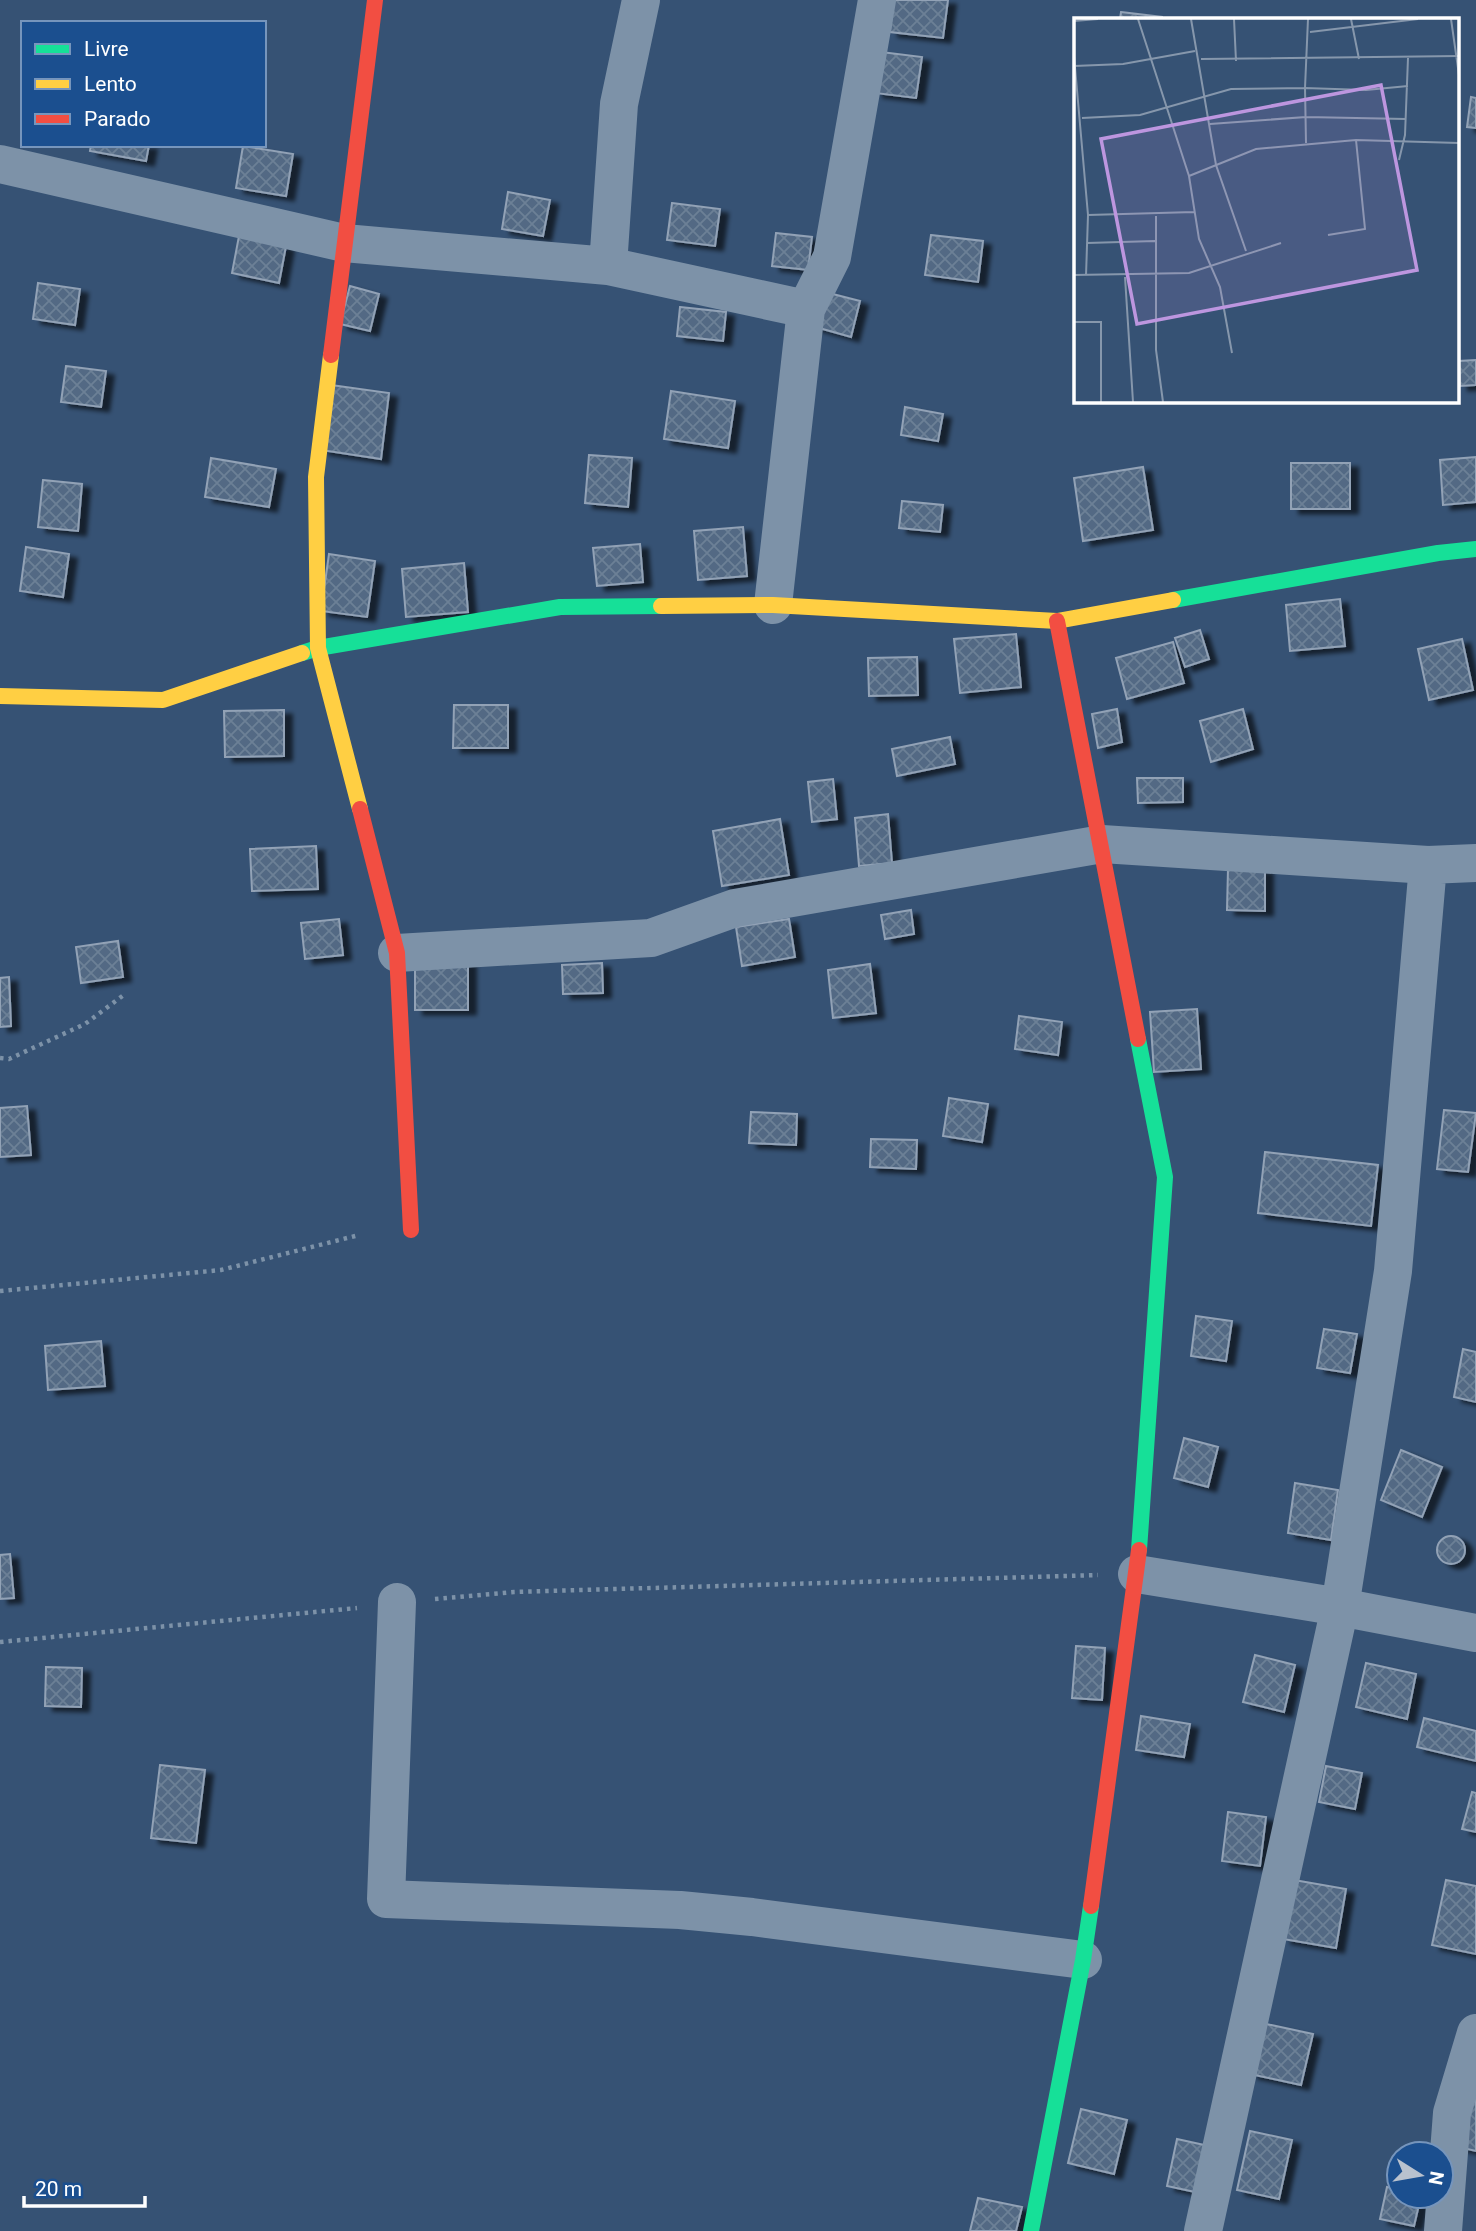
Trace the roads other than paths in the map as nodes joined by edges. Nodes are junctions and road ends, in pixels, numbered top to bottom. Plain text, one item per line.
1 (375, 0) edge
2 (641, 0) edge
3 (877, 0) edge
4 (0, 164) edge
5 (344, 243) junction
6 (608, 266) junction
7 (806, 309) junction
8 (1476, 549) edge
9 (773, 605) junction
10 (1057, 621) junction
11 (318, 649) junction
12 (0, 696) edge
13 (1102, 844) junction
14 (1476, 863) edge
15 (1428, 866) junction
16 (397, 953) junction
17 (411, 1230) dead end
18 (1137, 1574) junction
19 (397, 1602) road end
20 (1340, 1608) junction
21 (1476, 1633) edge
22 (1083, 1960) junction
23 (1476, 2033) edge
24 (1031, 2231) edge
25 (1203, 2231) edge
26 (1443, 2231) edge

1 - 5 street
2 - 6 street
3 - 7 street
4 - 5 street
5 - 6 street
5 - 11 street
6 - 7 street
7 - 9 street
8 - 10 street
9 - 10 street
9 - 11 street
10 - 13 street
11 - 12 street
11 - 16 street
13 - 15 street
13 - 16 street
13 - 18 street
14 - 15 street
15 - 20 street
16 - 17 street
18 - 20 street
18 - 22 street
19 - 22 street
20 - 21 street
20 - 25 street
22 - 24 street
23 - 26 street

